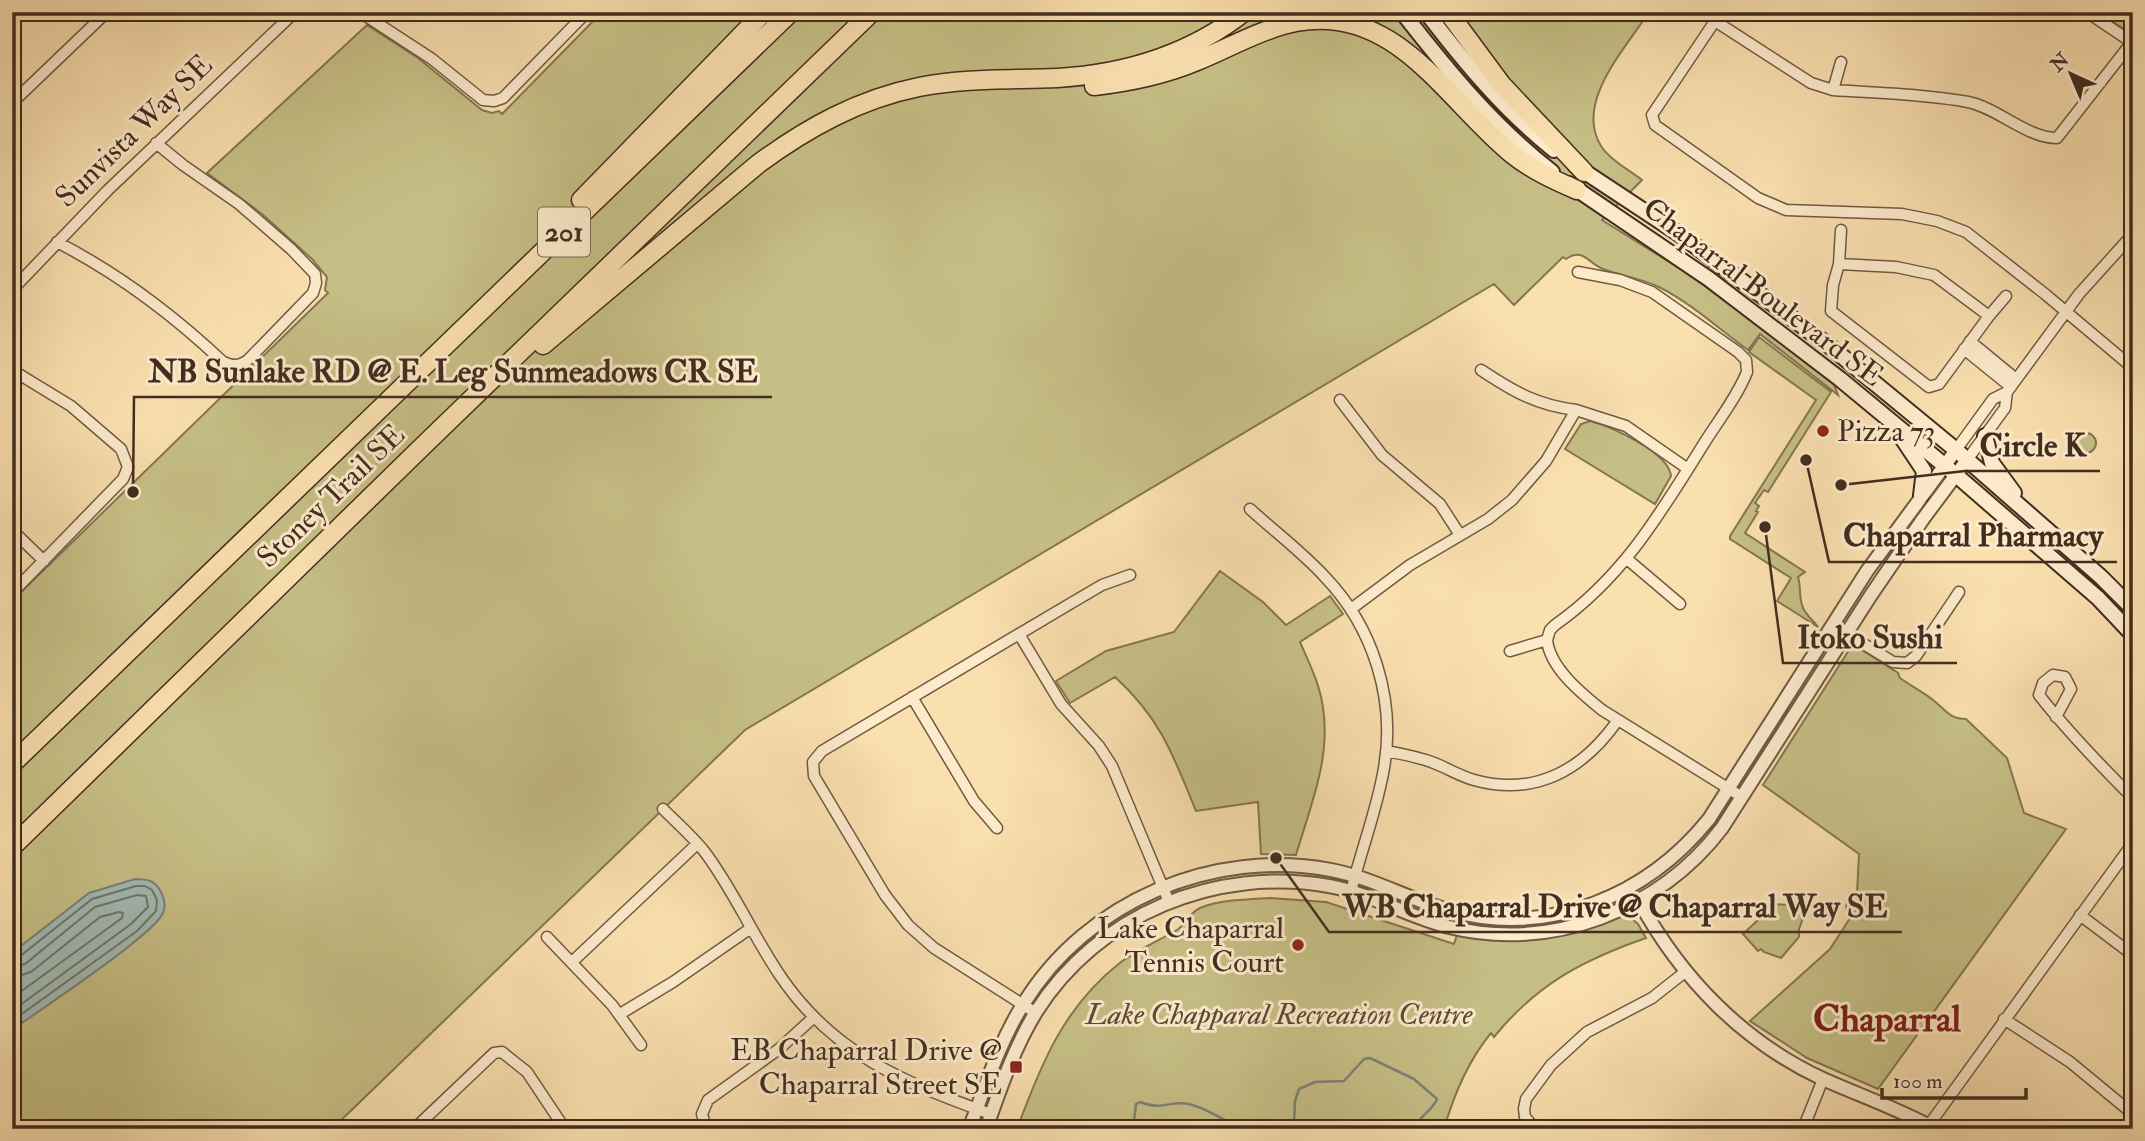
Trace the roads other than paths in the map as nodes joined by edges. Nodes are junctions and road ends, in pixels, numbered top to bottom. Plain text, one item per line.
1 (107, 12) edge
2 (295, 12) edge
3 (360, 12) edge
4 (764, 12) edge
5 (791, 12) edge
6 (872, 12) edge
7 (1244, 12) edge
8 (1402, 12) edge
9 (1426, 12) edge
10 (1448, 12) edge
11 (2087, 12) edge
12 (585, 13) edge
13 (1718, 17) edge
14 (2132, 42) edge
15 (1841, 62) dead end
16 (933, 85) junction
17 (1833, 90) junction
18 (12, 103) edge
19 (156, 143) junction
20 (1584, 172) junction
21 (1577, 190) junction
22 (1841, 230) dead end
23 (2133, 234) edge
24 (57, 242) junction
25 (1839, 264) junction
26 (1578, 272) dead end
27 (12, 290) edge
28 (2006, 296) dead end
29 (2065, 311) junction
30 (1989, 317) junction
31 (1967, 345) junction
32 (2133, 368) edge
33 (12, 370) edge
34 (1481, 370) dead end
35 (2011, 386) junction
36 (1340, 400) dead end
37 (1576, 410) junction
38 (1889, 420) junction
39 (1985, 436) junction
40 (426, 443) junction
41 (1956, 450) junction
42 (336, 453) junction
43 (1967, 460) junction
44 (1944, 465) junction
45 (1688, 469) junction
46 (1956, 475) junction
47 (1921, 495) junction
48 (1250, 509) dead end
49 (2032, 517) junction
50 (12, 530) edge
51 (1460, 535) junction
52 (1627, 559) junction
53 (44, 561) junction
54 (1130, 575) dead end
55 (1959, 592) dead end
56 (12, 593) edge
57 (1680, 604) dead end
58 (1351, 609) junction
59 (2133, 609) edge
60 (1833, 625) junction
61 (1846, 633) junction
62 (1019, 634) junction
63 (2133, 635) edge
64 (1548, 640) junction
65 (1510, 652) dead end
66 (912, 697) junction
67 (2056, 718) dead end
68 (1618, 720) junction
69 (1387, 751) junction
70 (12, 764) edge
71 (1729, 789) junction
72 (1742, 797) junction
73 (2133, 798) edge
74 (663, 809) dead end
75 (997, 828) dead end
76 (2133, 843) edge
77 (697, 844) junction
78 (12, 847) edge
79 (1355, 876) junction
80 (1163, 887) junction
81 (1632, 887) junction
82 (1351, 892) junction
83 (1639, 901) junction
84 (1169, 902) junction
85 (2080, 915) junction
86 (751, 928) junction
87 (547, 937) dead end
88 (2133, 955) edge
89 (572, 962) junction
90 (1685, 972) junction
91 (1023, 1004) junction
92 (1036, 1013) junction
93 (620, 1014) junction
94 (814, 1017) junction
95 (2004, 1019) junction
96 (642, 1045) dead end
97 (1823, 1079) junction
98 (977, 1109) junction
99 (991, 1114) junction
100 (2133, 1114) edge
101 (1932, 1127) edge
102 (414, 1129) edge
103 (565, 1129) edge
104 (706, 1129) edge
105 (970, 1129) edge
106 (986, 1129) edge
107 (1546, 1129) edge
108 (1803, 1129) edge

1 - 18 street
2 - 19 street, Sunvista Way SE
3 - 12 street
4 - 42 highway
5 - 42 highway, Stoney Trail SE / 201
6 - 40 highway, Stoney Trail SE / 201
7 - 16 highway
8 - 21 main road, Chaparral Boulevard SE
9 - 20 main road, Chaparral Boulevard SE
10 - 20 highway
11 - 14 street
13 - 17 street
13 - 29 street
14 - 17 street
15 - 17 street
16 - 21 highway
16 - 40 highway
19 - 24 street, Sunvista Way SE
19 - 24 street
20 - 41 main road, Chaparral Boulevard SE
21 - 38 main road, Chaparral Boulevard SE
22 - 25 street
23 - 29 street
24 - 27 street, Sunvista Way SE
25 - 30 street
25 - 31 street
26 - 45 street
28 - 30 street
29 - 32 street
29 - 35 street
30 - 31 street
31 - 35 street
33 - 53 street
34 - 37 street
35 - 39 street
35 - 41 street
36 - 51 street
37 - 45 street
37 - 51 street
38 - 44 main road, Chaparral Boulevard SE
38 - 47 main road
39 - 43 street
39 - 49 main road
40 - 78 highway, Stoney Trail SE / 201
41 - 43 main road, Chaparral Boulevard SE
41 - 44 street
42 - 70 highway, Stoney Trail SE / 201
43 - 46 street
43 - 49 main road, Chaparral Boulevard SE
44 - 46 main road, Chaparral Boulevard SE
44 - 47 street
45 - 52 street
46 - 61 street
46 - 63 main road, Chaparral Boulevard SE
47 - 60 street
48 - 58 street
49 - 59 main road, Chaparral Boulevard SE
50 - 53 street
51 - 58 street
52 - 57 street
52 - 64 street
53 - 56 street
54 - 62 street
55 - 61 street
58 - 69 street
60 - 61 street
60 - 71 street
61 - 72 street
62 - 66 street
62 - 80 street
64 - 65 street
64 - 68 street
66 - 75 street
66 - 91 street
67 - 73 street
68 - 69 street
68 - 71 street
69 - 79 street
71 - 72 street
71 - 81 street
72 - 83 street
74 - 77 street
76 - 85 street
77 - 86 street
77 - 89 street
79 - 80 street
79 - 81 street
79 - 82 street
80 - 84 street
80 - 91 street
81 - 83 street
82 - 83 street
82 - 84 street
83 - 90 street
84 - 92 street
85 - 88 street
85 - 95 street
86 - 93 street
86 - 94 street
87 - 89 street
89 - 93 street
90 - 97 street
90 - 107 street
91 - 92 street
91 - 98 street
92 - 99 street
93 - 96 street
94 - 98 street
94 - 104 street
95 - 100 street
95 - 101 street
97 - 101 street
97 - 108 street
98 - 99 street
98 - 105 street
99 - 106 street
102 - 103 street

